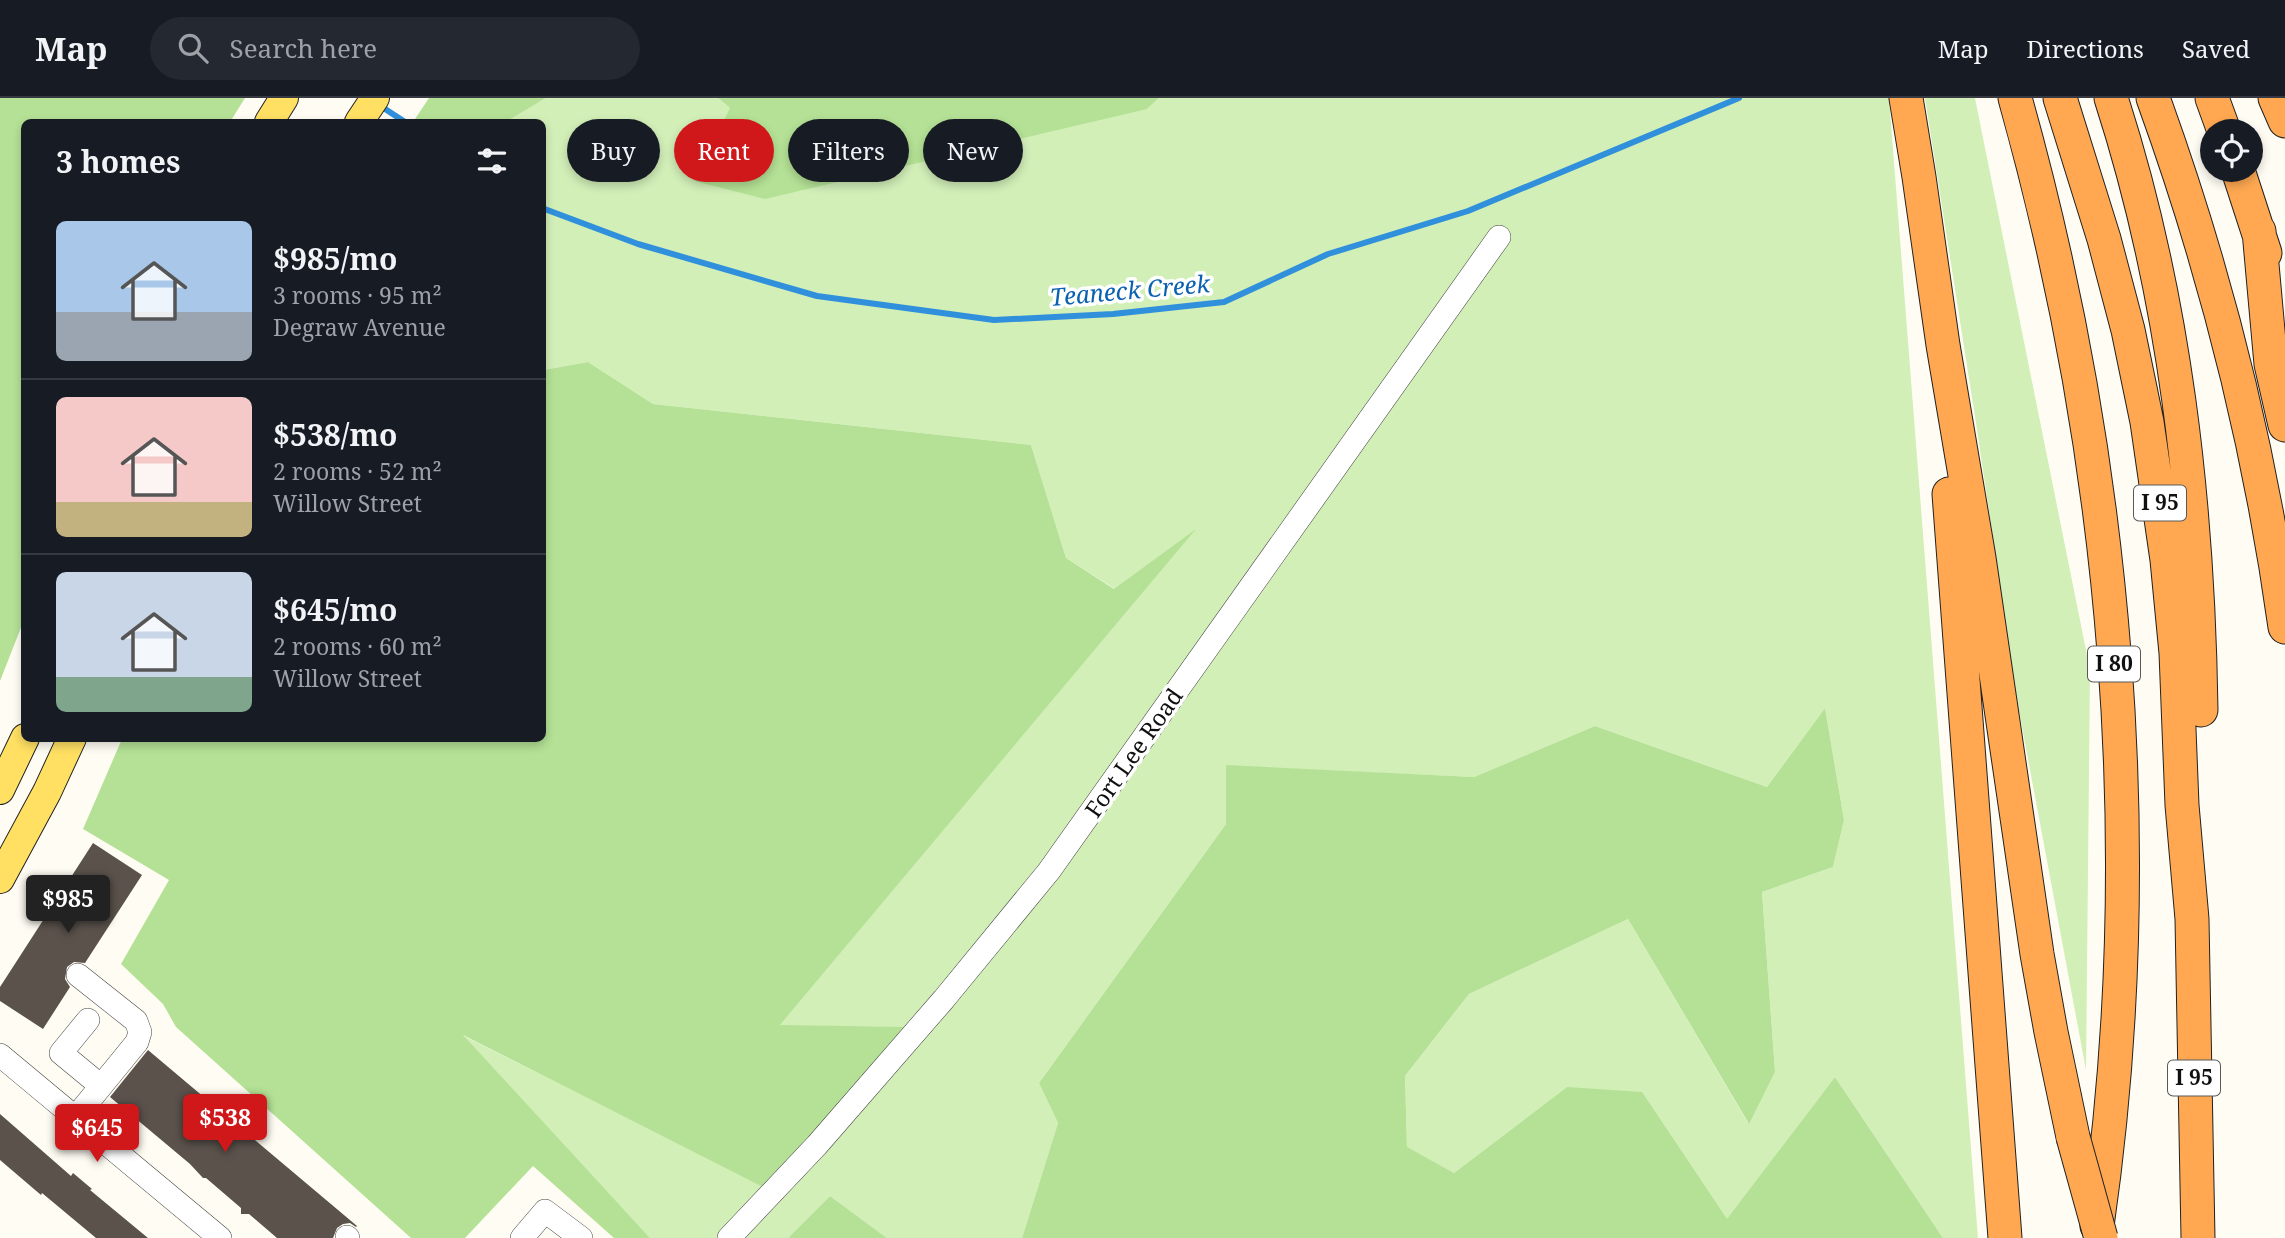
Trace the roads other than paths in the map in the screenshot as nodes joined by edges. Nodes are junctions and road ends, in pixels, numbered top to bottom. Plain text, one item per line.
1 (284, 98) edge
2 (375, 98) edge
3 (1906, 98) edge
4 (2015, 98) edge
5 (2060, 98) edge
6 (2111, 98) edge
7 (2153, 98) edge
8 (2212, 98) edge
9 (2275, 98) edge
10 (271, 119) edge
11 (361, 119) edge
12 (2220, 119) edge
13 (2285, 121) edge
14 (2242, 182) edge
15 (2259, 231) junction
16 (1499, 237) dead end
17 (2285, 326) edge
18 (1943, 345) junction
19 (2285, 425) edge
20 (2285, 627) edge
21 (23, 742) edge
22 (70, 742) edge
23 (0, 790) edge
24 (0, 879) edge
25 (2192, 919) junction
26 (78, 975) dead end
27 (88, 1020) dead end
28 (0, 1055) edge
29 (101, 1086) junction
30 (75, 1118) junction
31 (220, 1238) edge
32 (522, 1238) edge
33 (580, 1238) edge
34 (729, 1238) edge
35 (2005, 1238) edge
36 (2098, 1238) edge
37 (2198, 1238) edge

1 - 10 main road
2 - 11 main road
3 - 18 highway
4 - 36 highway, I 80
5 - 25 highway, I 95
6 - 25 highway, I 95
7 - 20 highway
8 - 12 highway
9 - 13 highway
14 - 15 highway
15 - 17 highway
15 - 19 highway
16 - 34 street, Fort Lee Road
18 - 35 highway
18 - 36 highway, bridge
21 - 23 main road
22 - 24 main road
25 - 37 highway, I 95
26 - 29 street
27 - 29 street
28 - 30 street
29 - 30 street
30 - 31 street
32 - 33 street

